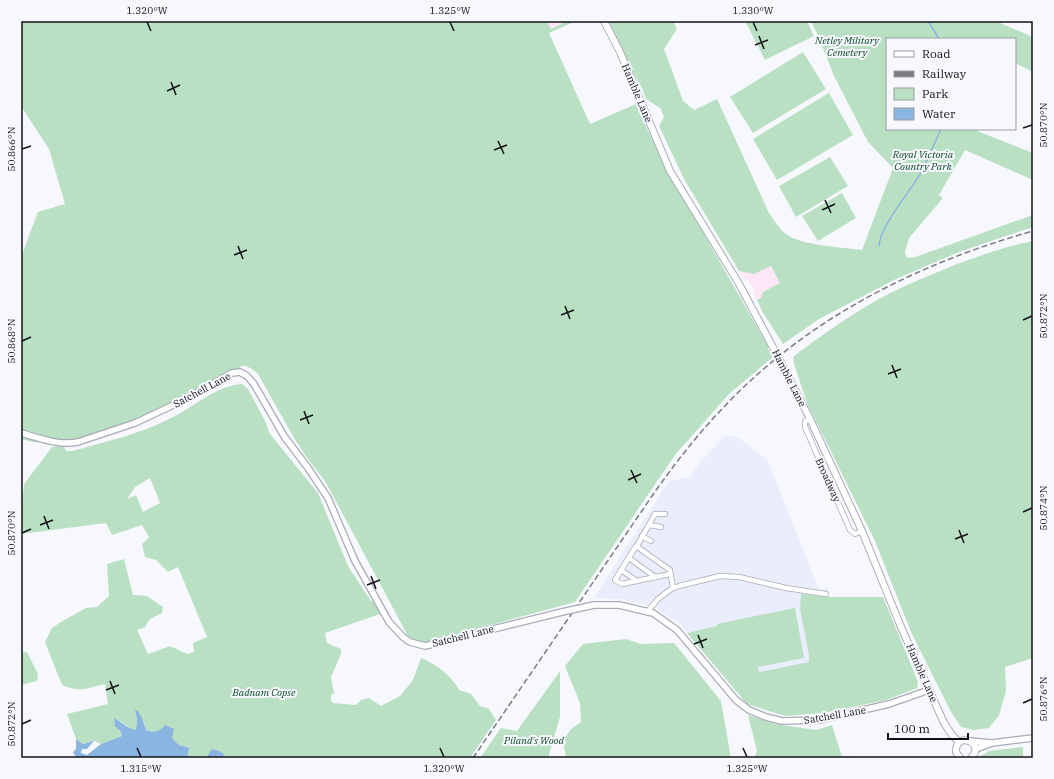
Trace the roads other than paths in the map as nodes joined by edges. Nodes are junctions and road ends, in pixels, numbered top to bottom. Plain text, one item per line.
1 (604, 21) edge
2 (810, 419) junction
3 (21, 433) edge
4 (665, 514) dead end
5 (649, 525) junction
6 (661, 527) dead end
7 (862, 531) junction
8 (642, 536) junction
9 (651, 541) dead end
10 (637, 546) junction
11 (629, 558) junction
12 (621, 570) junction
13 (670, 574) junction
14 (655, 577) junction
15 (637, 581) junction
16 (673, 588) junction
17 (826, 594) dead end
18 (647, 612) junction
19 (929, 690) junction
20 (1033, 738) edge
21 (970, 740) junction
22 (960, 742) junction
23 (992, 743) junction
24 (976, 749) junction
25 (957, 756) edge
26 (971, 758) edge

1 - 2 main road, Hamble Lane, bridge
2 - 7 main road, Hamble Lane
2 - 7 street, Broadway
3 - 18 street, Satchell Lane, bridge
4 - 5 street
5 - 6 street
5 - 8 street
7 - 19 main road, Hamble Lane
8 - 9 street
8 - 10 street
10 - 11 street
10 - 13 street
11 - 12 street
11 - 14 street
12 - 15 street
12 - 15 street
13 - 14 street
13 - 16 street
14 - 15 street
16 - 17 street
16 - 18 street
18 - 19 street, Satchell Lane
19 - 22 main road, Hamble Lane
20 - 23 street
21 - 22 main road
21 - 23 street
21 - 24 main road
22 - 25 main road
23 - 24 street
24 - 26 main road

